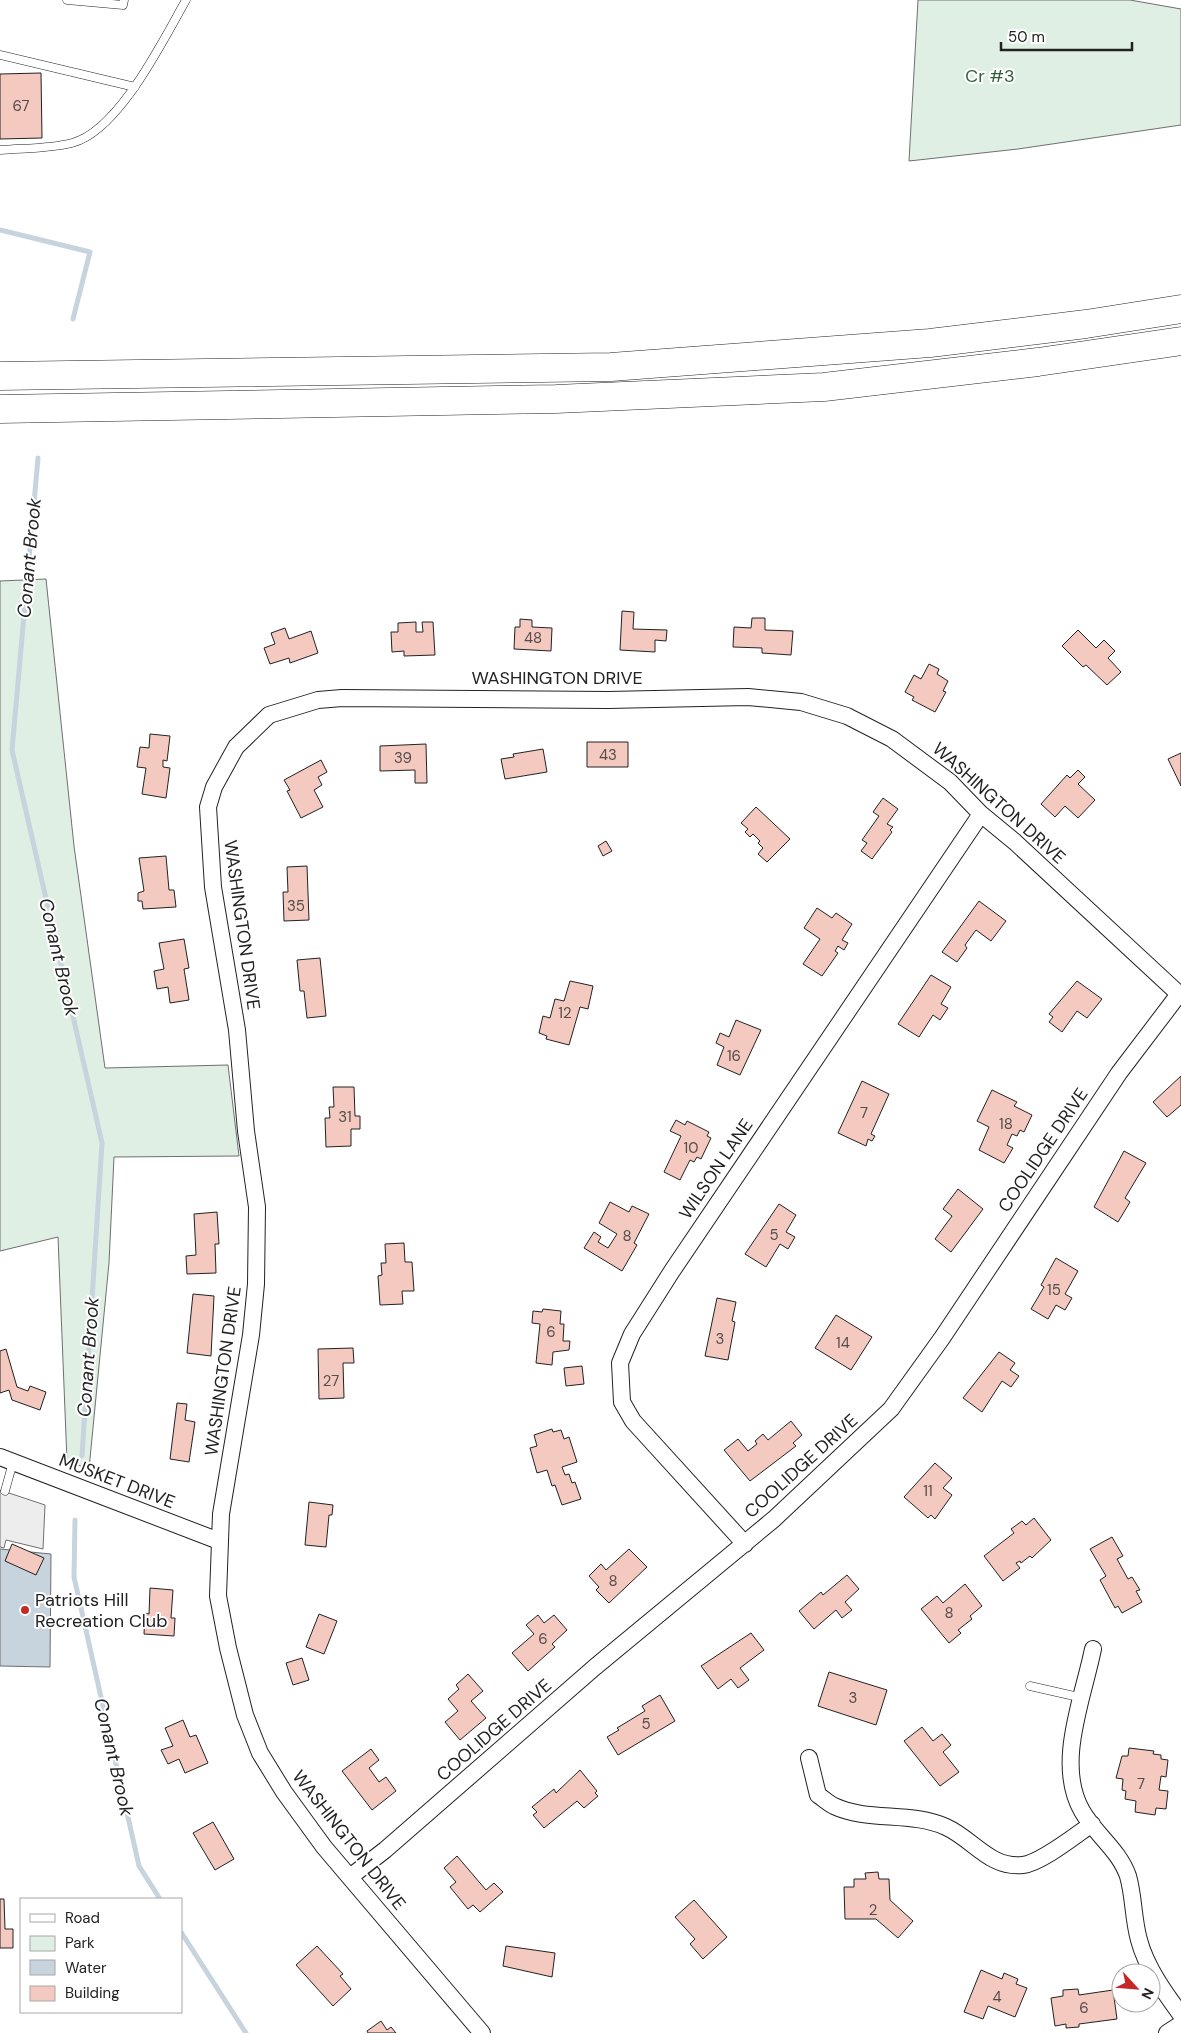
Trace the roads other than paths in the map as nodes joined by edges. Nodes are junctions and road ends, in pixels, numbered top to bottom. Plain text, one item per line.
1 (67, 0) edge
2 (124, 0) edge
3 (186, 0) edge
4 (0, 55) edge
5 (135, 86) junction
6 (0, 150) edge
7 (1181, 308) edge
8 (1181, 341) edge
9 (0, 376) edge
10 (0, 409) edge
11 (981, 814) junction
12 (1180, 995) edge
13 (6, 1459) edge
14 (4, 1491) dead end
15 (219, 1541) junction
16 (745, 1544) junction
17 (1094, 1649) dead end
18 (1030, 1686) dead end
19 (1083, 1698) junction
20 (809, 1758) dead end
21 (1092, 1824) junction
22 (350, 1878) junction
23 (1181, 2015) edge
24 (1181, 2024) edge
25 (482, 2033) edge
26 (1167, 2033) edge

1 - 2 lane
3 - 5 lane
4 - 5 lane
5 - 6 lane
7 - 9 highway
8 - 10 highway
11 - 12 street, WASHINGTON DRIVE
11 - 15 street, WASHINGTON DRIVE
11 - 16 street, WILSON LANE
12 - 16 street, COOLIDGE DRIVE
13 - 14 lane
13 - 15 street, MUSKET DRIVE
15 - 22 street, WASHINGTON DRIVE
16 - 22 street, COOLIDGE DRIVE
17 - 19 street
18 - 19 lane
19 - 21 street
20 - 21 street
21 - 23 street
22 - 25 street, WASHINGTON DRIVE
24 - 26 street

